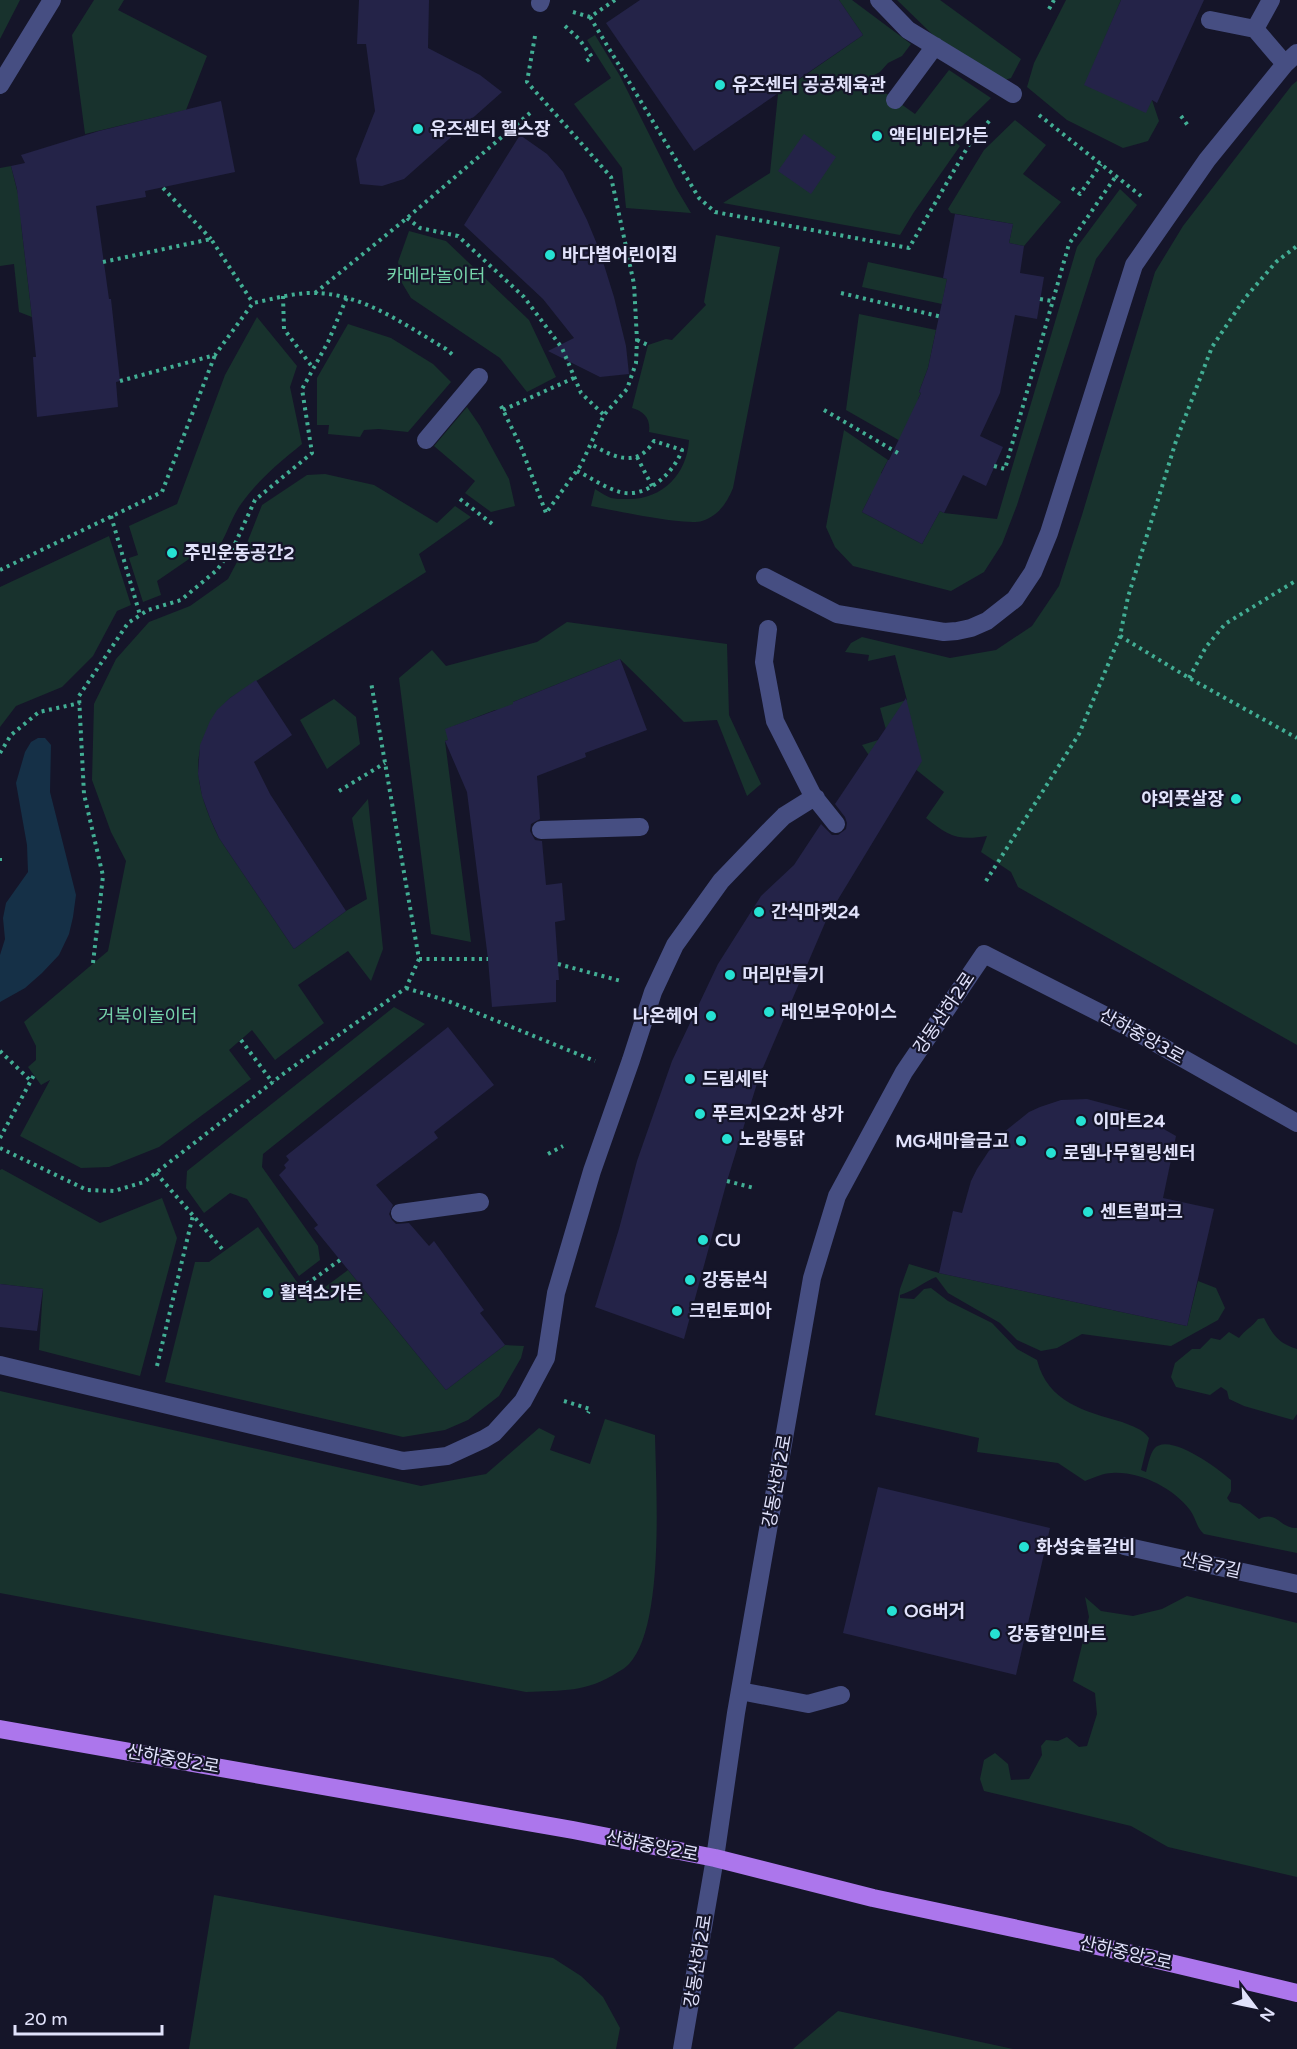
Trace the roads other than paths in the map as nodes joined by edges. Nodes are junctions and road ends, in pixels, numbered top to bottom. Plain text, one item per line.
1 (52, 0) edge
2 (879, 0) edge
3 (1271, 0) edge
4 (1210, 20) dead end
5 (1256, 29) junction
6 (935, 46) junction
7 (1291, 59) edge
8 (0, 85) edge
9 (1012, 94) road end
10 (895, 100) dead end
11 (479, 378) dead end
12 (426, 440) dead end
13 (765, 577) dead end
14 (768, 629) dead end
15 (812, 800) junction
16 (837, 824) dead end
17 (640, 827) dead end
18 (541, 830) dead end
19 (984, 954) joint
20 (1297, 1122) edge
21 (480, 1202) dead end
22 (400, 1213) dead end
23 (0, 1365) edge
24 (1124, 1546) dead end
25 (1297, 1584) edge
26 (740, 1691) junction
27 (842, 1695) dead end
28 (0, 1729) edge
29 (715, 1858) junction
30 (1297, 1993) edge
31 (682, 2049) edge

1 - 8 street
2 - 6 street
3 - 5 street
4 - 5 street
5 - 7 street
6 - 9 street
6 - 10 street
7 - 13 street
11 - 12 street
14 - 15 street
15 - 16 street
15 - 23 street
17 - 18 street
19 - 20 street, 산하중앙3로
19 - 26 street, 강동산하2로
21 - 22 street
24 - 25 street, 산음7길
26 - 27 street
26 - 29 street, 강동산하2로
28 - 29 main road, 산하중앙2로
29 - 30 main road, 산하중앙2로
29 - 31 street, 강동산하2로

